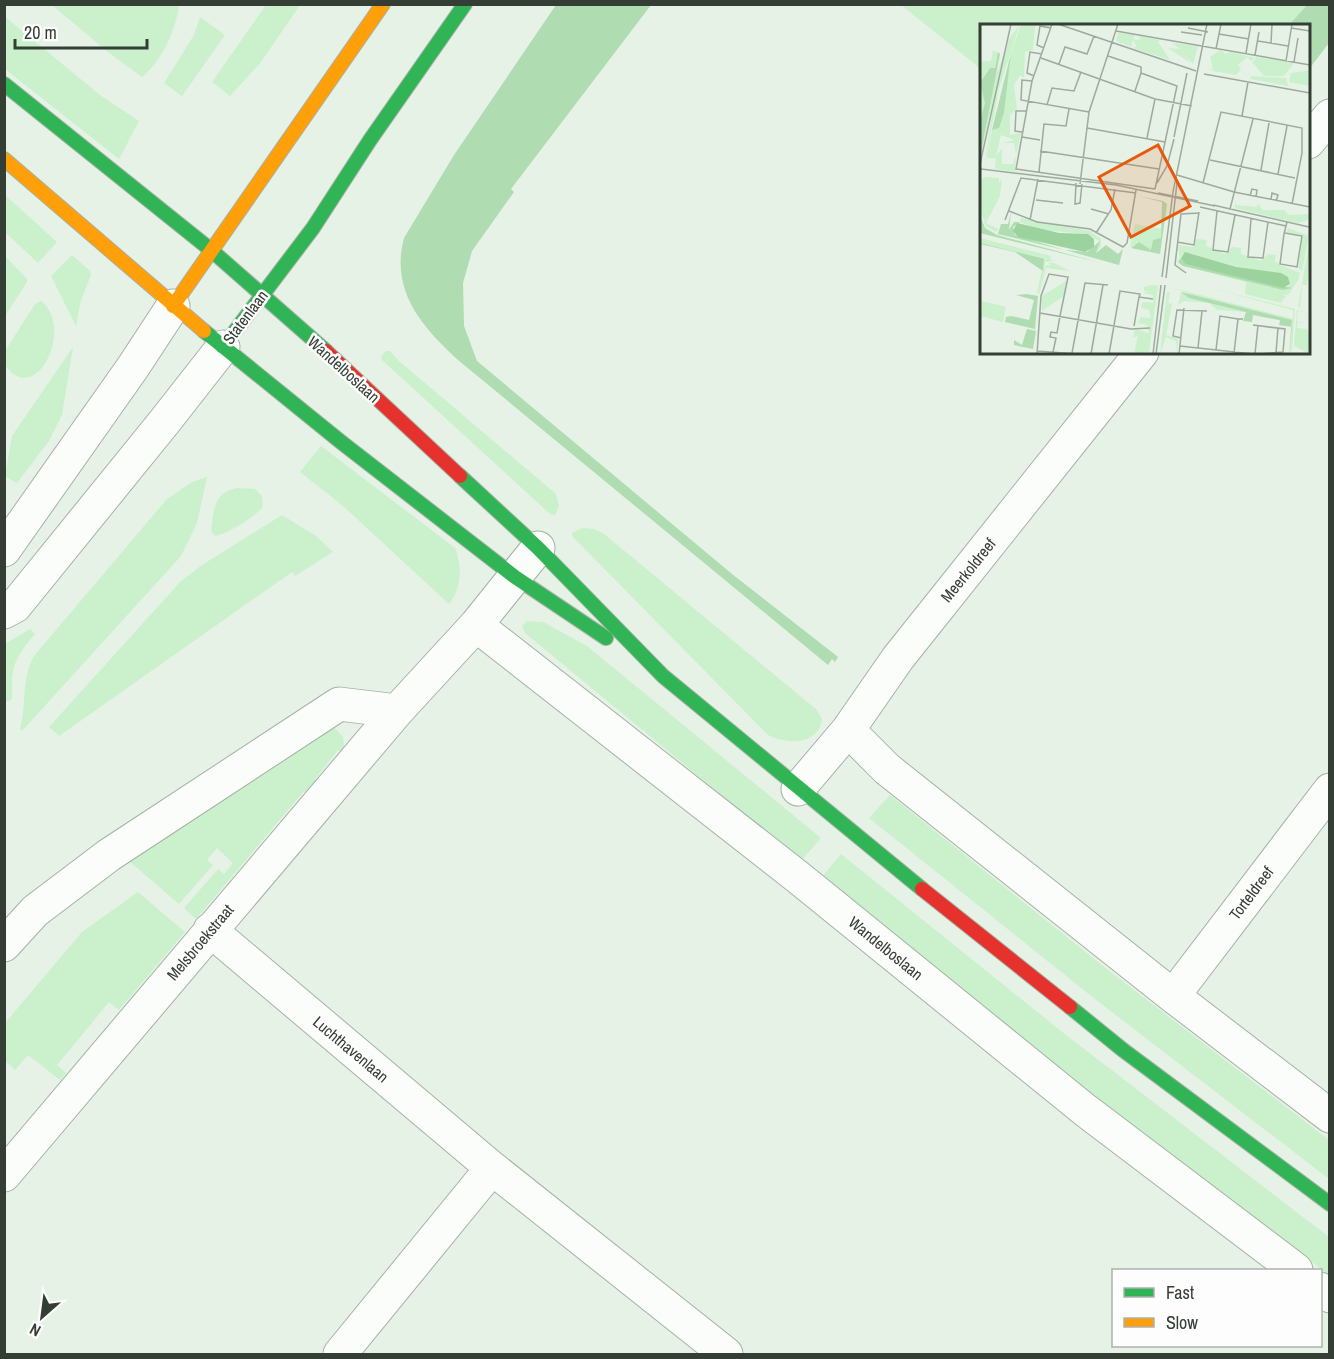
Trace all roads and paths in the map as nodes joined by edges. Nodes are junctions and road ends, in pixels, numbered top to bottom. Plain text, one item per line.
1 (383, 4) edge
2 (465, 4) edge
3 (4, 84) edge
4 (1329, 116) edge
5 (1310, 140) edge
6 (4, 159) edge
7 (211, 250) junction
8 (262, 296) junction
9 (173, 306) junction
10 (223, 347) junction
11 (1140, 354) edge
12 (538, 548) junction
13 (4, 550) edge
14 (515, 577) junction
15 (4, 612) edge
16 (476, 626) junction
17 (663, 676) junction
18 (397, 711) junction
19 (848, 730) junction
20 (798, 789) junction
21 (1329, 790) edge
22 (210, 930) junction
23 (4, 945) edge
24 (1173, 996) junction
25 (1329, 1116) edge
26 (492, 1168) junction
27 (4, 1175) edge
28 (1329, 1204) edge
29 (1295, 1269) edge
30 (340, 1354) edge
31 (726, 1354) edge

1 - 7 street
2 - 8 street, Statenlaan
3 - 7 street, Wandelboslaan
4 - 5 street
6 - 9 street, Wandelboslaan
7 - 8 street, Wandelboslaan
7 - 9 street
8 - 10 street, Statenlaan
8 - 12 street, Wandelboslaan
9 - 10 street, Wandelboslaan
9 - 13 street
10 - 14 street, Wandelboslaan
10 - 15 street, Statenlaan
11 - 19 street, Meerkoldreef
12 - 14 street, Melsbroekstraat
12 - 17 street, Wandelboslaan
14 - 16 street, Melsbroekstraat
14 - 17 street, Wandelboslaan
16 - 18 street, Melsbroekstraat
16 - 29 street, Wandelboslaan
17 - 20 street, Wandelboslaan
18 - 22 street, Melsbroekstraat
18 - 23 street
19 - 20 street, Meerkoldreef
19 - 24 street
20 - 28 street, Wandelboslaan
21 - 24 street, Torteldreef
22 - 26 street, Luchthavenlaan
22 - 27 street, Melsbroekstraat
24 - 25 street
26 - 30 street
26 - 31 street, Luchthavenlaan

